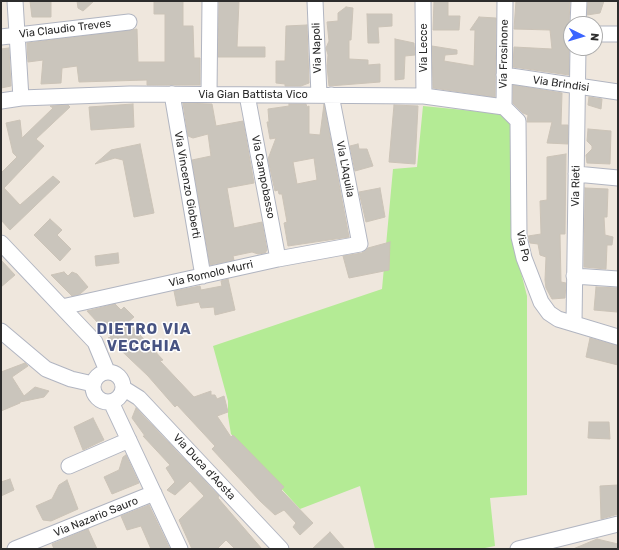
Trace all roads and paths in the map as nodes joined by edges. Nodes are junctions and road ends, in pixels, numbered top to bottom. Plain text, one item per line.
1 (15, 1) edge
2 (210, 1) edge
3 (315, 1) edge
4 (423, 1) edge
5 (505, 1) edge
6 (579, 1) edge
7 (578, 16) edge
8 (129, 22) dead end
9 (603, 34) edge
10 (618, 34) edge
11 (17, 35) junction
12 (1, 37) edge
13 (578, 56) edge
14 (504, 76) junction
15 (577, 86) junction
16 (618, 92) edge
17 (172, 94) junction
18 (209, 94) junction
19 (247, 95) junction
20 (325, 95) junction
21 (424, 96) junction
22 (21, 98) junction
23 (1, 101) edge
24 (504, 107) junction
25 (576, 174) junction
26 (618, 178) edge
27 (1, 243) edge
28 (360, 244) joint
29 (278, 259) junction
30 (203, 276) junction
31 (574, 276) junction
32 (618, 279) edge
33 (62, 307) junction
34 (574, 324) junction
35 (1, 331) edge
36 (618, 337) edge
37 (107, 372) junction
38 (93, 384) junction
39 (123, 388) junction
40 (111, 402) junction
41 (129, 440) junction
42 (69, 466) dead end
43 (154, 494) junction
44 (618, 524) edge
45 (15, 549) edge
46 (180, 549) edge
47 (282, 549) edge
48 (518, 549) edge

1 - 11 street
2 - 18 street
3 - 20 street, Via Napoli
4 - 21 street, Via Lecce
5 - 14 street, Via Frosinone
6 - 7 street
8 - 11 street, Via Claudio Treves
9 - 10 street
11 - 12 street, Via Claudio Treves
11 - 22 street
13 - 15 street, Via Rieti
14 - 15 street, Via Brindisi
14 - 24 street, Via Frosinone
15 - 16 street, Via Brindisi
15 - 25 street, Via Rieti
17 - 18 street, Via Gian Battista Vico
17 - 22 street, Via Gian Battista Vico
17 - 30 street, Via Vincenzo Gioberti
18 - 19 street, Via Gian Battista Vico
19 - 20 street, Via Gian Battista Vico
19 - 29 street, Via Campobasso
20 - 21 street, Via Gian Battista Vico
20 - 28 street, Via L'Aquila
21 - 24 street, Via Gian Battista Vico
22 - 23 street, Via Gian Battista Vico
24 - 34 street, Via Po
25 - 26 street
25 - 31 street, Via Rieti
27 - 33 street
28 - 29 street, Via Romolo Murri
29 - 30 street, Via Romolo Murri
30 - 33 street, Via Romolo Murri
31 - 32 street
31 - 34 street, Via Rieti
33 - 37 street
34 - 36 street, Via Po
35 - 38 street
37 - 38 street
37 - 39 street, Via Duca d'Aosta
38 - 40 street
39 - 40 street
39 - 47 street, Via Duca d'Aosta
40 - 41 street
41 - 42 street
41 - 43 street
43 - 45 street, Via Nazario Sauro
43 - 46 street
44 - 48 street

